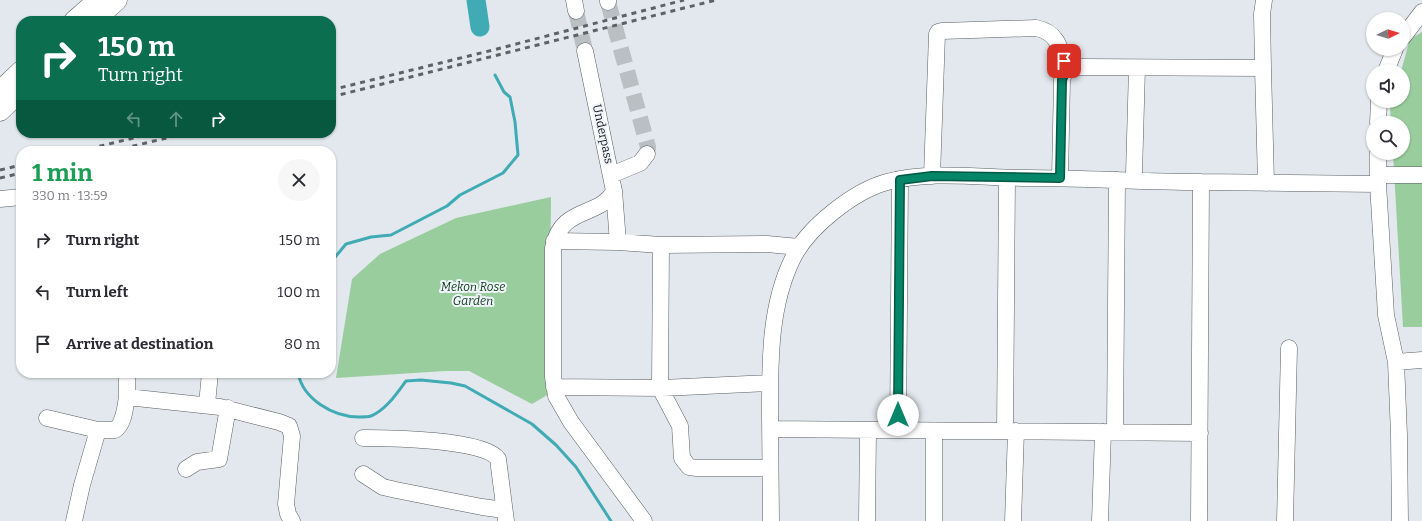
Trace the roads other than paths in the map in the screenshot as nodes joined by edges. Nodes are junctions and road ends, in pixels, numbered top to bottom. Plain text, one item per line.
1 (98, 0) edge
2 (117, 0) edge
3 (1264, 0) edge
4 (1422, 12) edge
5 (80, 16) edge
6 (99, 16) edge
7 (1410, 28) edge
8 (585, 51) tunnel mouth
9 (1137, 68) junction
10 (1262, 68) junction
11 (1066, 70) junction
12 (16, 76) edge
13 (0, 90) edge
14 (16, 96) edge
15 (0, 111) edge
16 (647, 154) dead end
17 (1378, 160) edge
18 (1134, 174) dead end
19 (612, 175) junction
20 (1422, 175) edge
21 (932, 176) junction
22 (1007, 178) junction
23 (1060, 178) junction
24 (1378, 179) junction
25 (900, 180) junction
26 (1117, 180) junction
27 (1201, 182) junction
28 (1266, 183) junction
29 (614, 191) junction
30 (16, 197) edge
31 (0, 199) edge
32 (554, 241) junction
33 (618, 242) junction
34 (661, 245) junction
35 (799, 247) junction
36 (1289, 348) dead end
37 (1422, 360) edge
38 (1396, 362) junction
39 (127, 378) edge
40 (210, 378) edge
41 (770, 383) junction
42 (554, 387) junction
43 (660, 388) junction
44 (127, 397) junction
45 (207, 404) junction
46 (228, 408) junction
47 (47, 418) dead end
48 (770, 429) junction
49 (98, 430) junction
50 (868, 430) junction
51 (898, 430) junction
52 (934, 430) junction
53 (1010, 431) junction
54 (1109, 432) junction
55 (1200, 433) junction
56 (363, 438) dead end
57 (770, 468) junction
58 (186, 469) dead end
59 (363, 474) dead end
60 (505, 515) edge
61 (74, 521) edge
62 (292, 521) edge
63 (644, 521) edge
64 (771, 521) edge
65 (866, 521) edge
66 (934, 521) edge
67 (1014, 521) edge
68 (1100, 521) edge
69 (1199, 521) edge
70 (1285, 521) edge
71 (1400, 521) edge

1 - 5 main road
2 - 6 main road
3 - 10 street
4 - 7 street
8 - 19 street, Underpass
9 - 10 street
9 - 11 street
9 - 18 street
10 - 28 street
11 - 21 street
11 - 23 street
12 - 13 main road
14 - 15 main road
16 - 19 street, Underpass
17 - 24 street
19 - 29 street
20 - 24 street
21 - 22 street
21 - 25 street
22 - 23 street
22 - 53 street
23 - 26 street
24 - 28 street
24 - 38 street
25 - 35 street
25 - 51 street
26 - 27 street
26 - 54 street
27 - 28 street
27 - 55 street
29 - 32 street
29 - 33 street
30 - 31 street
32 - 33 street
32 - 42 street
33 - 34 street
34 - 35 street
34 - 43 street
35 - 41 street
36 - 70 street
37 - 38 street
38 - 71 street
39 - 44 street
40 - 45 street
41 - 43 street
41 - 48 street
42 - 43 street
42 - 63 street
43 - 57 street
44 - 45 street
44 - 49 street
45 - 46 street
46 - 58 street
46 - 62 street
47 - 49 street
48 - 50 street
48 - 57 street
49 - 61 street
50 - 51 street
50 - 65 street
51 - 52 street
52 - 53 street
52 - 66 street
53 - 54 street
53 - 67 street
54 - 55 street
54 - 68 street
55 - 69 street
56 - 60 street
57 - 64 street
59 - 60 street

